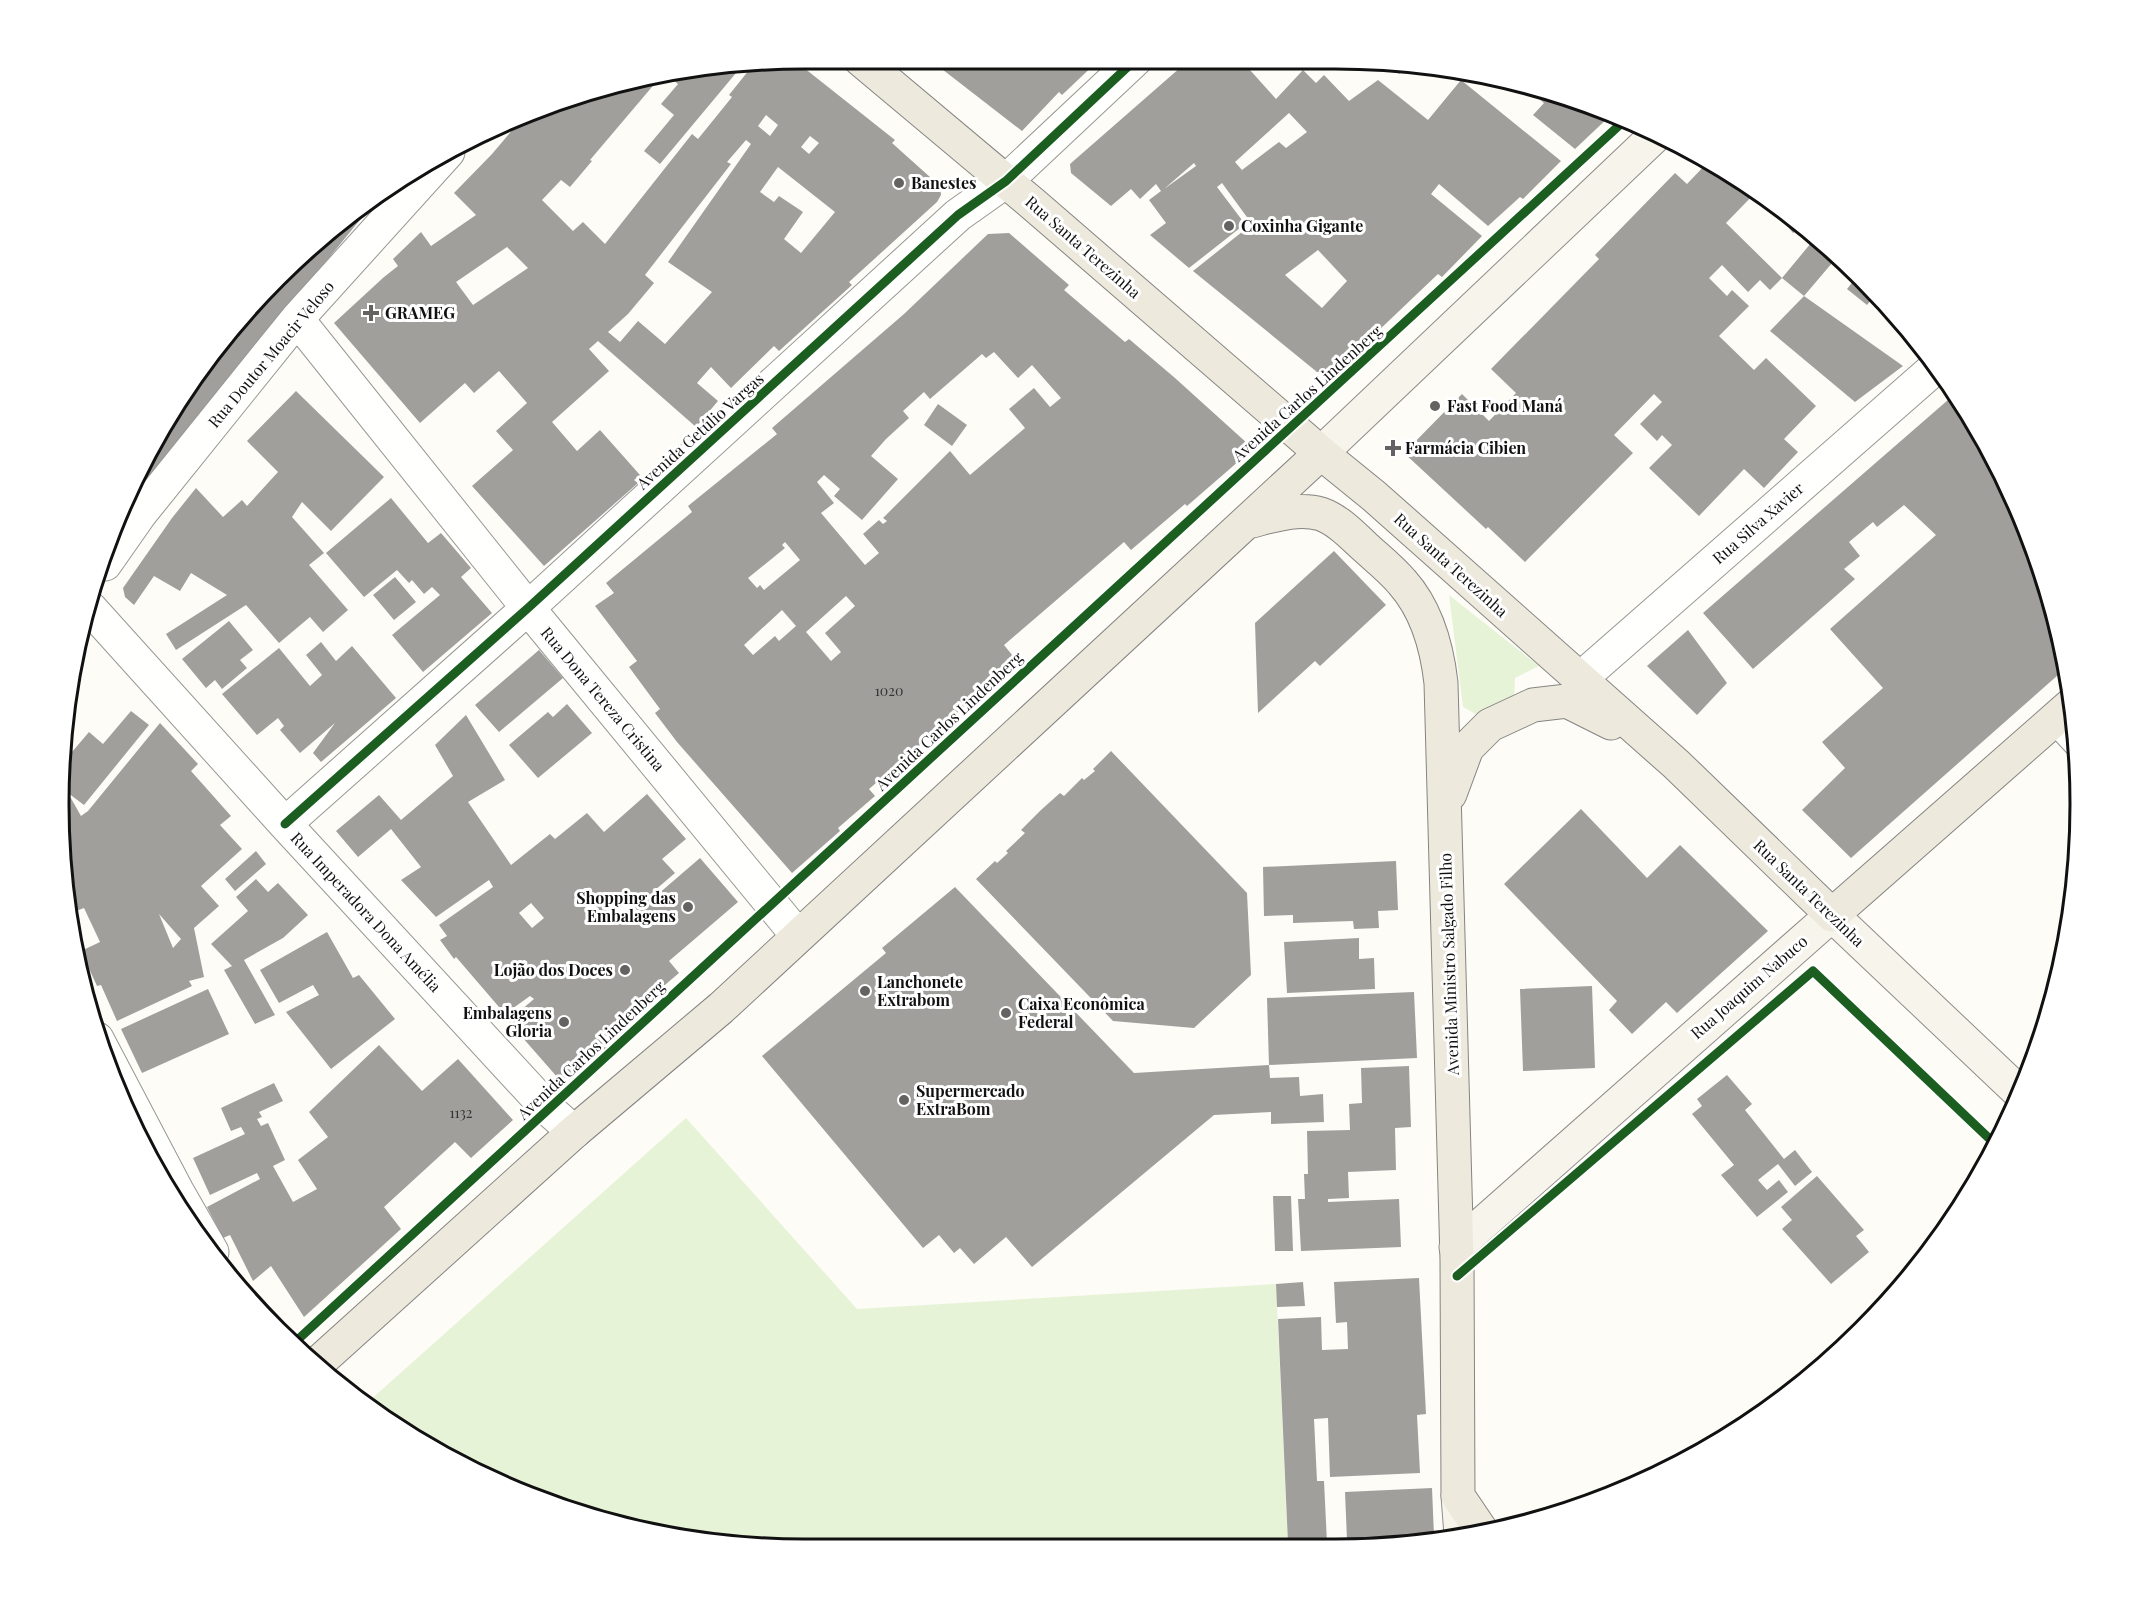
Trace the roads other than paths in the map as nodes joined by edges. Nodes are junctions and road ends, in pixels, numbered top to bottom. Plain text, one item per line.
1 (872, 69) edge
2 (1125, 69) edge
3 (1650, 141) edge
4 (432, 169) edge
5 (1006, 181) junction
6 (297, 319) junction
7 (1929, 373) edge
8 (1321, 453) junction
9 (1247, 522) junction
10 (115, 550) edge
11 (528, 608) junction
12 (94, 613) edge
13 (1579, 680) junction
14 (2061, 714) edge
15 (1676, 764) junction
16 (1444, 809) junction
17 (285, 824) junction
18 (1832, 915) junction
19 (798, 936) junction
20 (2013, 1087) edge
21 (574, 1132) junction
22 (1456, 1247) junction
23 (322, 1359) edge
24 (1458, 1496) junction
25 (1478, 1525) edge
26 (1460, 1528) edge

1 - 5 main road, Rua Santa Terezinha
2 - 5 street, Avenida Getúlio Vargas
3 - 8 main road
4 - 6 street, Rua Doutor Moacir Veloso
5 - 8 main road, Rua Santa Terezinha
5 - 11 street, Avenida Getúlio Vargas
6 - 10 street, Rua Doutor Moacir Veloso
6 - 11 street, Rua Dona Tereza Cristina
7 - 13 street, Rua Silva Xavier
8 - 9 main road
8 - 13 main road, Rua Santa Terezinha
9 - 16 main road, Avenida Ministro Salgado Filho
9 - 19 main road
11 - 17 street, Avenida Getúlio Vargas
11 - 19 street, Rua Dona Tereza Cristina
12 - 17 street, Rua Imperadora Dona Amélia
13 - 15 main road, Rua Santa Terezinha
14 - 18 main road, Rua Joaquim Nabuco
15 - 16 main road
15 - 18 main road, Rua Santa Terezinha
16 - 22 main road, Avenida Ministro Salgado Filho
17 - 21 street, Rua Imperadora Dona Amélia
18 - 20 main road, Rua Santa Terezinha
18 - 22 main road, Rua Joaquim Nabuco
19 - 21 main road
21 - 23 main road
22 - 24 main road, Avenida Ministro Salgado Filho
24 - 25 main road
24 - 26 main road, Avenida Ministro Salgado Filho

